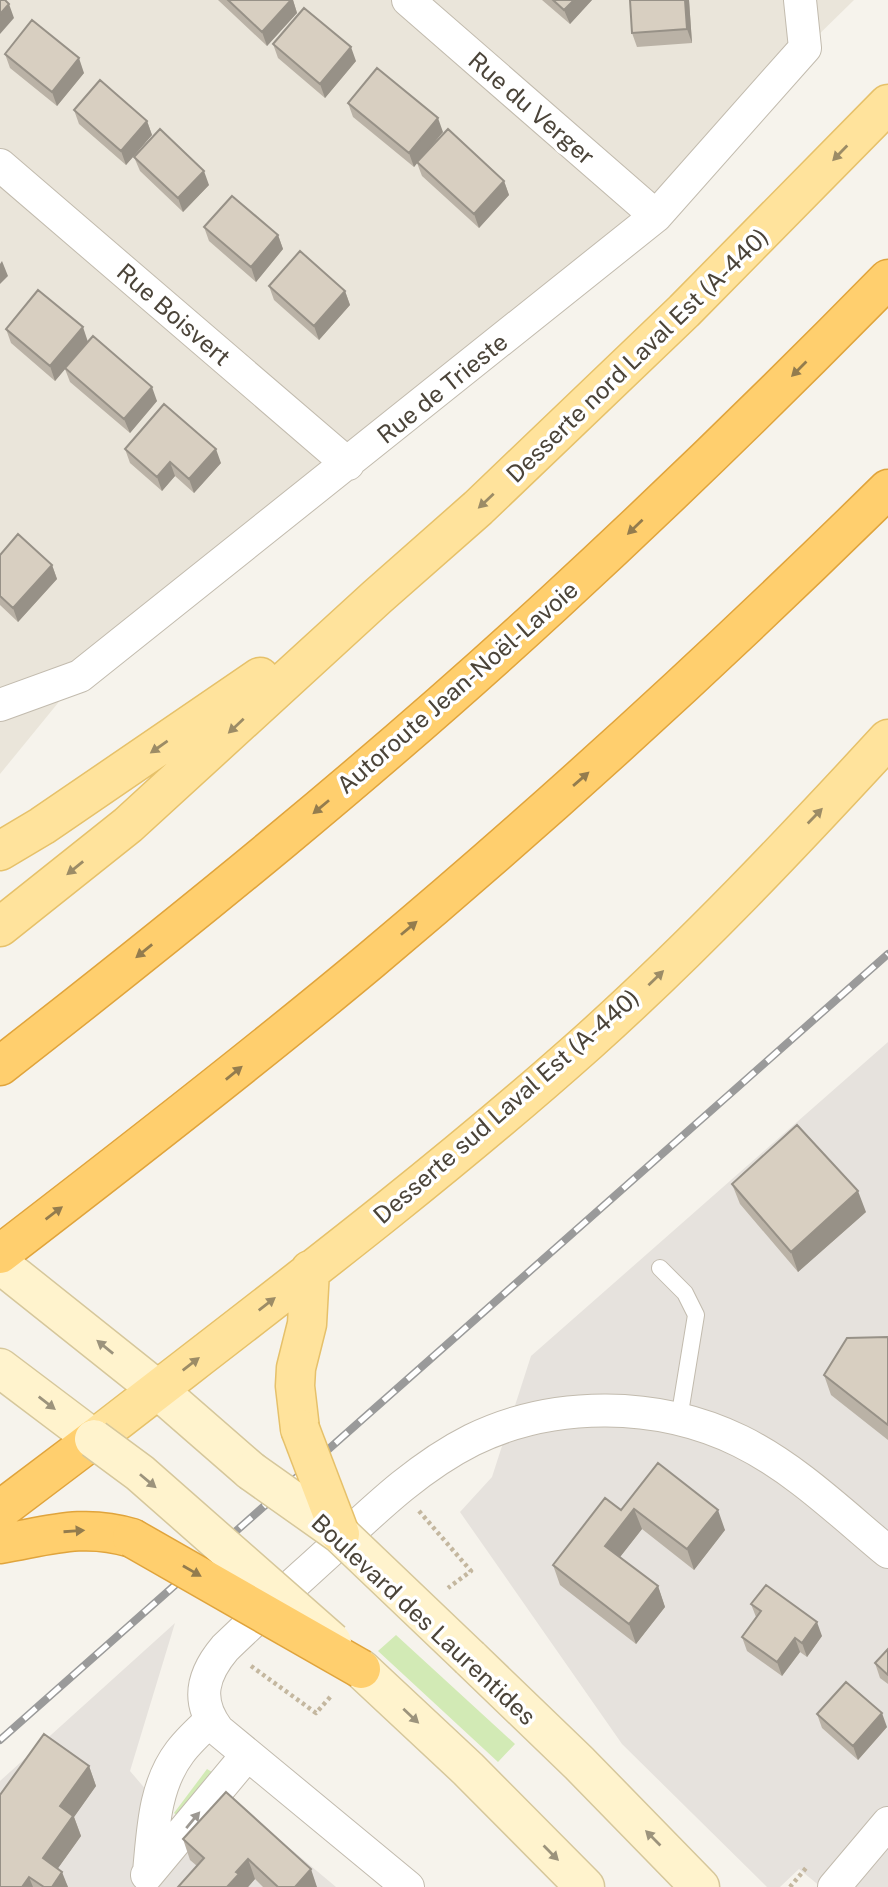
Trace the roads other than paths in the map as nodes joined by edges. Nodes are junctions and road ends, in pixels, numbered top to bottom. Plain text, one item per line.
1 (408, 0) edge
2 (800, 0) edge
3 (888, 104) edge
4 (0, 165) edge
5 (656, 216) junction
6 (888, 268) edge
7 (888, 279) edge
8 (847, 321) junction
9 (348, 464) junction
10 (888, 489) edge
11 (377, 597) junction
12 (0, 705) edge
13 (888, 739) edge
14 (0, 852) edge
15 (0, 927) edge
16 (0, 1066) edge
17 (0, 1254) edge
18 (0, 1264) edge
19 (660, 1268) dead end
20 (310, 1270) junction
21 (0, 1367) edge
22 (158, 1390) junction
23 (679, 1419) junction
24 (94, 1440) junction
25 (14, 1499) edge
26 (340, 1534) junction
27 (14, 1542) edge
28 (888, 1552) edge
29 (361, 1669) junction
30 (211, 1720) junction
31 (247, 1755) junction
32 (888, 1823) edge
33 (145, 1880) edge
34 (408, 1887) edge
35 (584, 1887) edge
36 (700, 1887) edge
37 (834, 1887) edge

1 - 5 street, Rue du Verger
2 - 5 street, Rue de Trieste
3 -> 11 main road, Desserte nord Laval Est (A-440)
4 - 9 street, Rue Boisvert
5 - 9 street, Rue de Trieste
6 - 8 highway
7 - 8 highway, Autoroute Jean-Noël-Lavoie
8 -> 16 highway, Autoroute Jean-Noël-Lavoie
9 - 12 street, Rue de Trieste
17 -> 10 highway
11 -> 14 main road
11 -> 15 main road
20 -> 13 main road, Desserte sud Laval Est (A-440)
22 -> 18 main road, Boulevard des Laurentides
19 - 23 lane
22 -> 20 main road, Desserte sud Laval Est (A-440)
20 - 26 main road, bridge
21 -> 24 main road
22 - 24 main road, Desserte sud Laval Est (A-440)
22 - 26 main road, Boulevard des Laurentides, bridge
23 - 28 street
23 - 30 street
24 - 25 highway
24 -> 29 main road, bridge
36 -> 26 main road, Boulevard des Laurentides, bridge
27 -> 29 highway, bridge
29 -> 35 main road
30 - 31 street
30 - 33 street
33 -> 31 street
31 - 34 street
32 - 37 street

